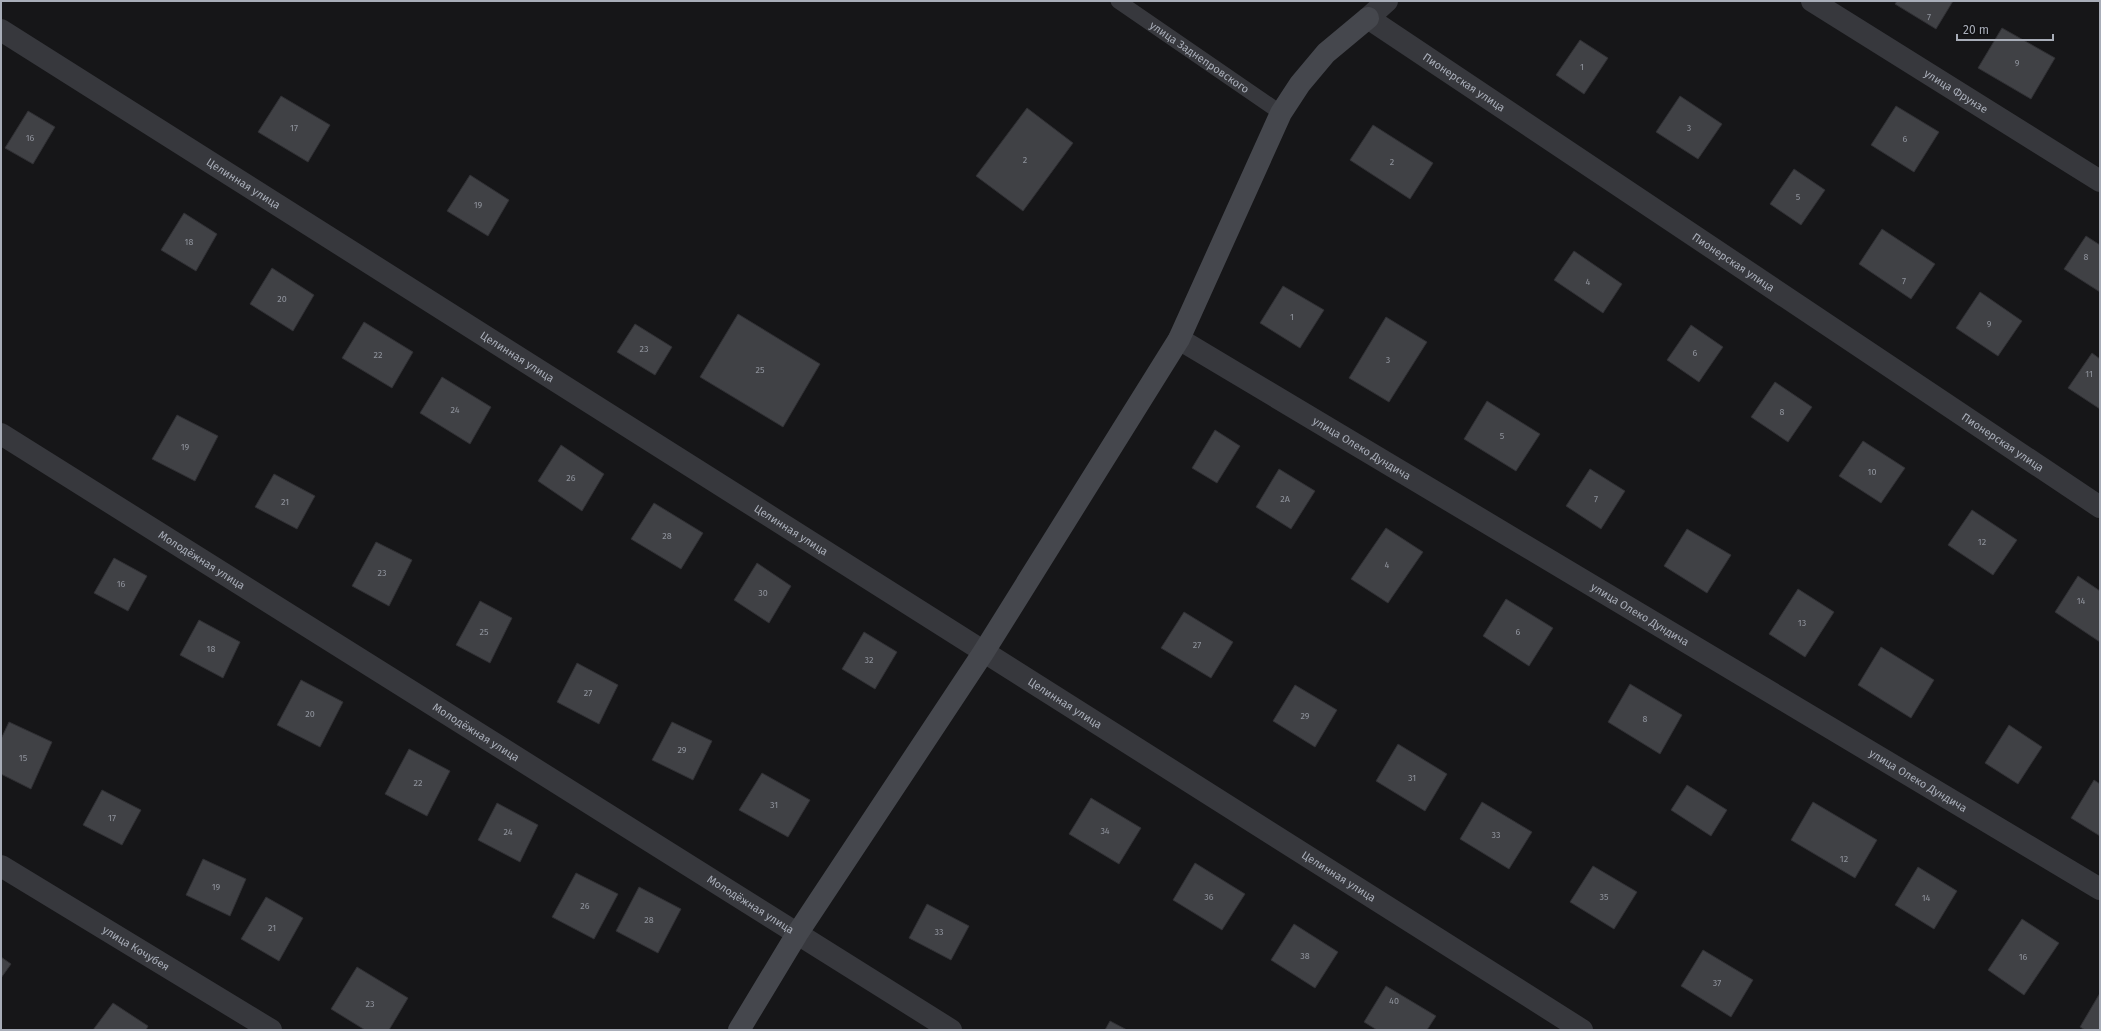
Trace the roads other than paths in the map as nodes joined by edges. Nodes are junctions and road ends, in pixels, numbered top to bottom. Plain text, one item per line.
1 (1118, 1) edge
2 (1387, 1) edge
3 (1812, 1) edge
4 (1368, 18) junction
5 (1, 30) edge
6 (1281, 112) junction
7 (2100, 181) edge
8 (1179, 339) junction
9 (1, 434) edge
10 (2100, 507) edge
11 (983, 653) junction
12 (1, 866) edge
13 (2100, 889) edge
14 (797, 934) junction
15 (271, 1030) edge
16 (739, 1030) edge
17 (951, 1030) edge
18 (1582, 1030) edge

1 - 6 lane, улица Заднепровского
2 - 4 street
3 - 7 street, улица Фрунзе
4 - 6 street
4 - 10 street, Пионерская улица
5 - 11 street, Целинная улица
6 - 8 street
8 - 11 street
8 - 13 street, улица Олеко Дундича
9 - 14 street, Молодёжная улица
11 - 14 street
11 - 18 street, Целинная улица
12 - 15 street, улица Кочубея
14 - 16 street
14 - 17 street, Молодёжная улица

